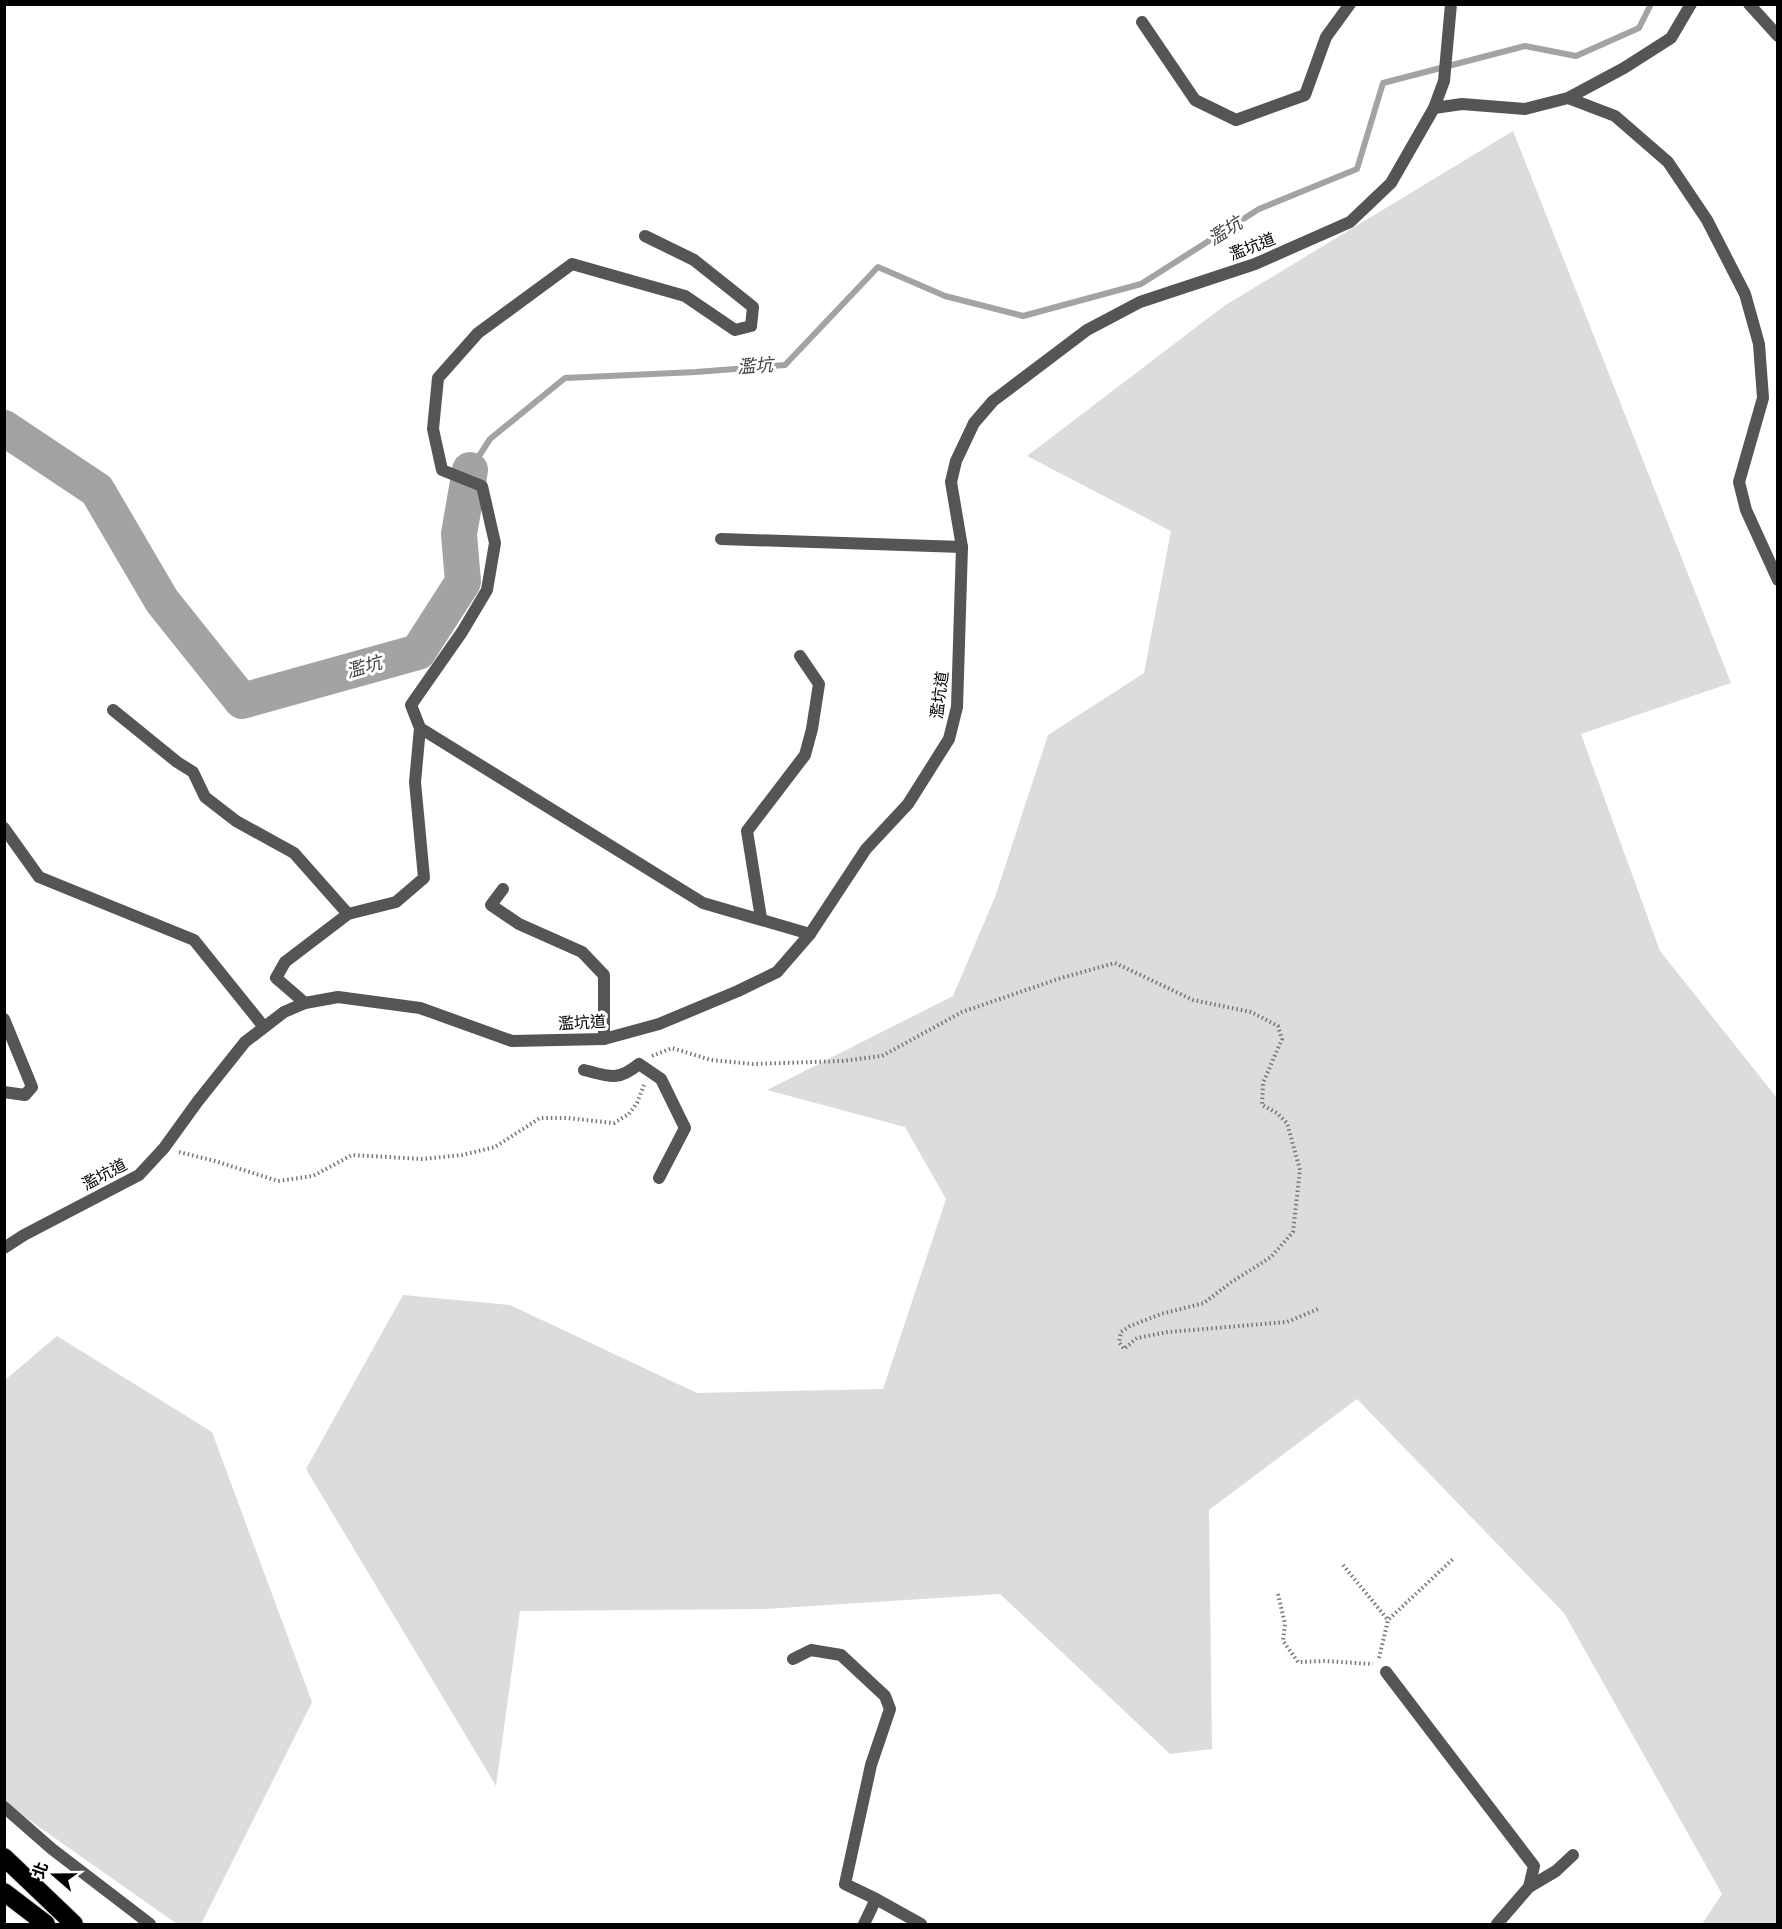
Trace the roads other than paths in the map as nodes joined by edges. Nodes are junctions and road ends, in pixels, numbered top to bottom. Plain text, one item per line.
1 (1350, 4) edge
2 (1451, 4) edge
3 (1691, 4) edge
4 (1749, 4) edge
5 (1142, 22) dead end
6 (1778, 36) edge
7 (1568, 98) junction
8 (1434, 108) junction
9 (645, 236) dead end
10 (721, 539) dead end
11 (962, 547) junction
12 (1778, 580) edge
13 (800, 656) dead end
14 (113, 710) dead end
15 (420, 728) junction
16 (4, 828) edge
17 (502, 890) dead end
18 (348, 914) junction
19 (761, 918) junction
20 (810, 934) junction
21 (305, 1003) junction
22 (4, 1019) edge
23 (264, 1027) junction
24 (604, 1040) junction
25 (584, 1070) dead end
26 (4, 1092) edge
27 (659, 1178) dead end
28 (4, 1248) edge
29 (793, 1659) dead end
30 (1386, 1672) dead end
31 (4, 1807) edge
32 (1573, 1855) dead end
33 (4, 1857) edge
34 (1529, 1887) junction
35 (4, 1892) edge
36 (876, 1899) junction
37 (46, 1924) edge
38 (74, 1924) edge
39 (150, 1924) edge
40 (864, 1924) edge
41 (921, 1924) edge
42 (1497, 1924) edge

1 - 5 street
2 - 8 street, 濫坑道
3 - 7 street
4 - 6 street
7 - 8 street
7 - 12 street
8 - 11 street, 濫坑道
9 - 15 street
10 - 11 street
11 - 20 street, 濫坑道
13 - 19 street
14 - 18 street
15 - 18 street
15 - 19 street
16 - 23 street
17 - 24 street
18 - 21 street
19 - 20 street
20 - 24 street, 濫坑道
21 - 23 street, 濫坑道
21 - 24 street, 濫坑道
22 - 26 street
23 - 28 street, 濫坑道
25 - 27 street
29 - 36 street
30 - 34 street
31 - 39 street
32 - 34 street
33 - 38 highway
34 - 42 street
35 - 37 highway
36 - 40 street
36 - 41 street

